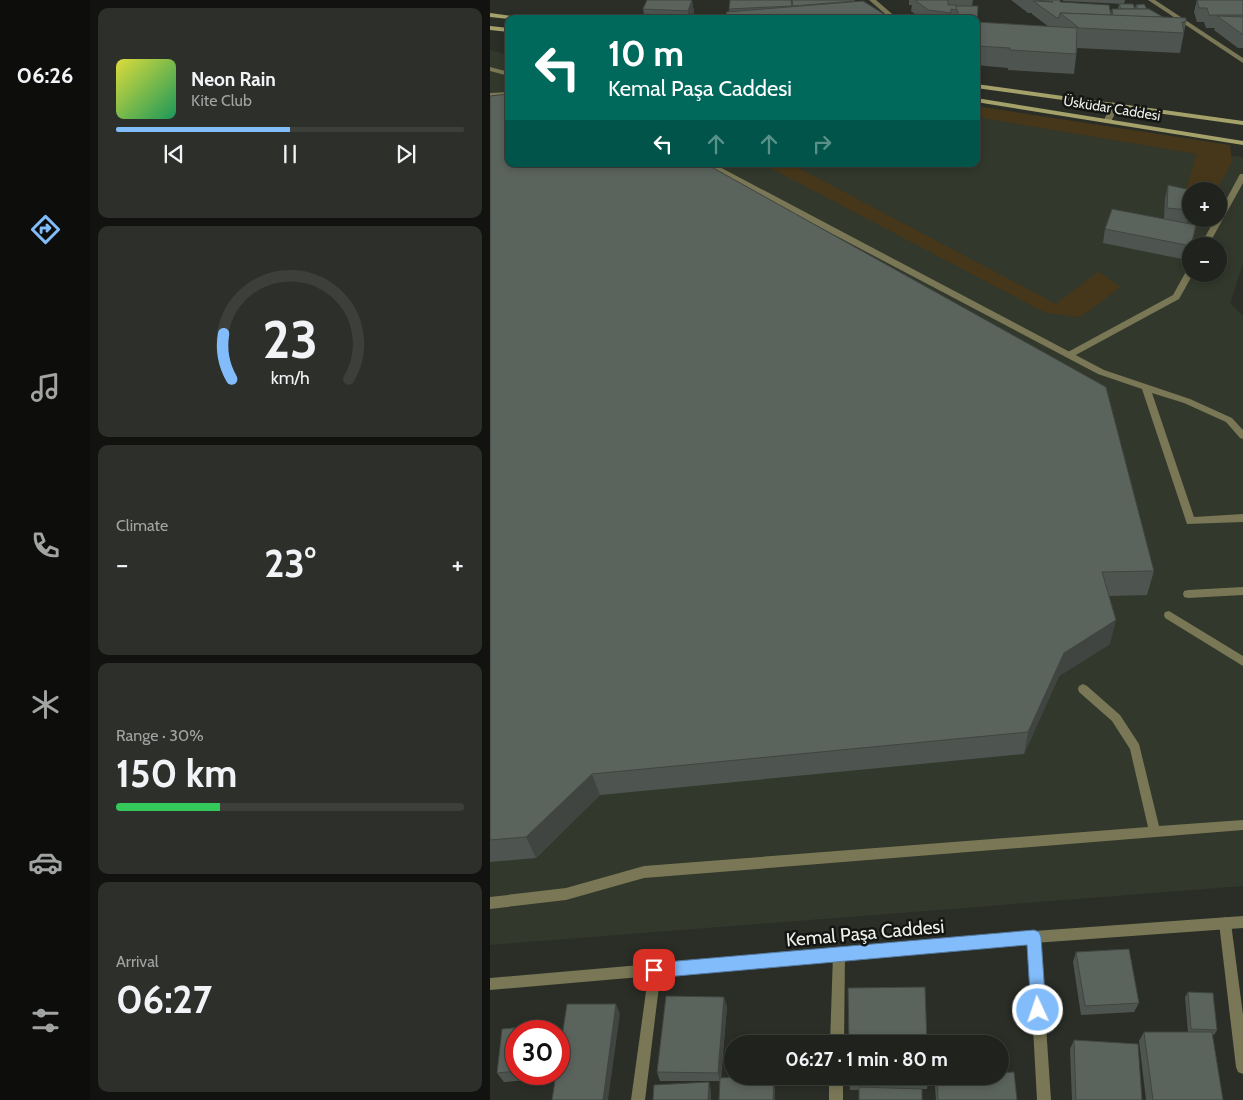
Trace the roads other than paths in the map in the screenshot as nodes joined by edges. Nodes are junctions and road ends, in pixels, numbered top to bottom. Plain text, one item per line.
1 (872, 0) edge
2 (1150, 0) edge
3 (490, 15) edge
4 (890, 15) edge
5 (505, 17) edge
6 (490, 28) edge
7 (505, 30) edge
8 (1243, 61) edge
9 (490, 69) edge
10 (505, 73) edge
11 (980, 87) edge
12 (505, 94) edge
13 (490, 95) edge
14 (980, 101) edge
15 (1115, 104) junction
16 (1108, 120) junction
17 (1243, 123) edge
18 (1243, 143) edge
19 (714, 167) edge
20 (1243, 176) edge
21 (1209, 237) edge
22 (1184, 282) edge
23 (1069, 354) junction
24 (1146, 387) junction
25 (1243, 436) edge
26 (1243, 518) edge
27 (1243, 591) edge
28 (1188, 594) dead end
29 (1169, 615) dead end
30 (1243, 662) edge
31 (1083, 689) dead end
32 (1243, 825) edge
33 (1156, 833) junction
34 (490, 903) edge
35 (1243, 922) edge
36 (1224, 924) junction
37 (1034, 937) junction
38 (839, 954) junction
39 (654, 970) junction
40 (491, 987) edge
41 (837, 1035) edge
42 (1243, 1067) edge
43 (836, 1085) edge
44 (638, 1100) edge
45 (836, 1100) edge
46 (1044, 1100) edge

1 - 4 street
2 - 8 street
3 - 5 main road
6 - 7 main road
9 - 10 street
11 - 15 main road, Üsküdar Caddesi
12 - 13 street
14 - 16 main road, Üsküdar Caddesi
15 - 16 street
15 - 17 main road, Üsküdar Caddesi
16 - 18 main road, Üsküdar Caddesi
19 - 23 street
20 - 21 street
22 - 23 street
23 - 24 street
24 - 25 street
24 - 26 street
27 - 28 street
29 - 30 street
31 - 33 street
32 - 33 street
33 - 34 street
35 - 36 street, Kemal Paşa Caddesi
36 - 37 street, Kemal Paşa Caddesi
36 - 42 street
37 - 38 street, Kemal Paşa Caddesi
37 - 46 street
38 - 39 street, Kemal Paşa Caddesi
38 - 41 street
39 - 40 street, Kemal Paşa Caddesi
39 - 44 street
43 - 45 street

